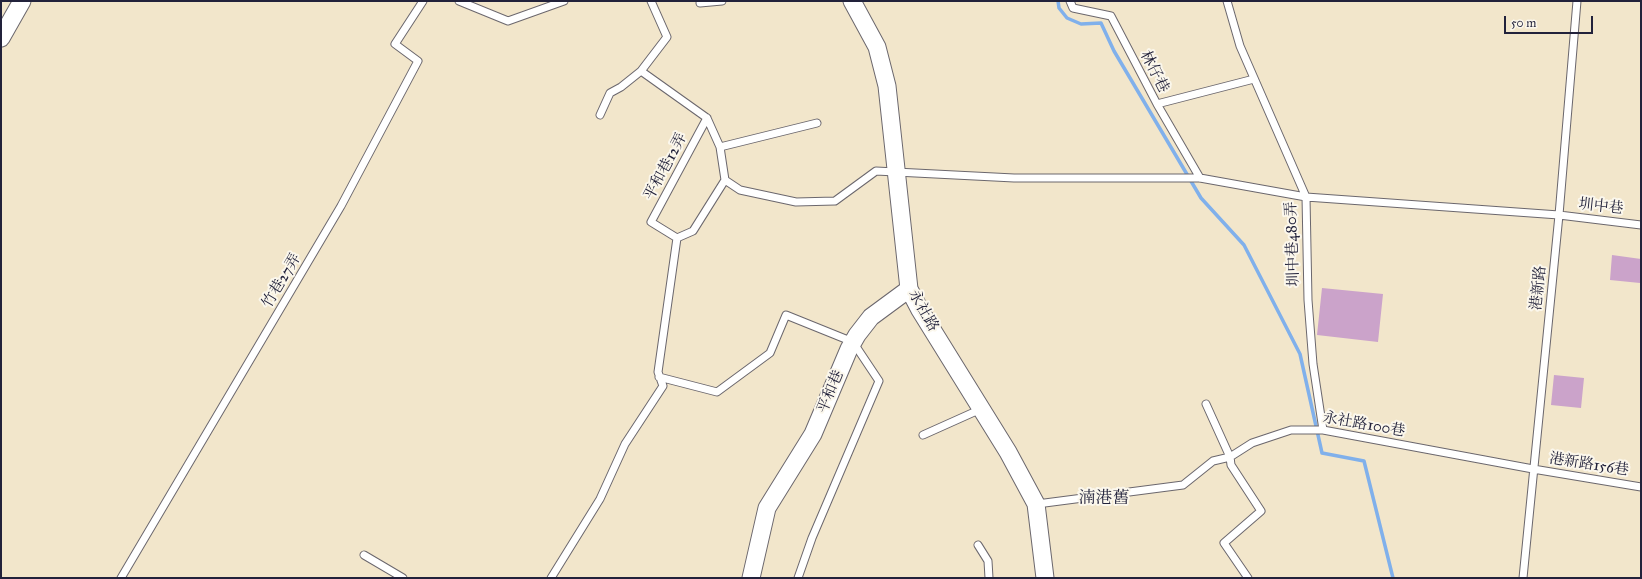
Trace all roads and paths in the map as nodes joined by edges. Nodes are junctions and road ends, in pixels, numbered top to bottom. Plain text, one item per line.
1 (22, 1) edge
2 (423, 1) edge
3 (459, 1) edge
4 (564, 1) edge
5 (651, 1) edge
6 (722, 1) edge
7 (852, 1) edge
8 (1070, 1) edge
9 (1227, 1) edge
10 (1577, 1) edge
11 (700, 3) dead end
12 (1, 38) edge
13 (641, 71) junction
14 (1254, 78) junction
15 (1157, 104) junction
16 (600, 115) dead end
17 (707, 118) junction
18 (816, 123) dead end
19 (720, 147) junction
20 (896, 173) junction
21 (1200, 178) junction
22 (724, 180) junction
23 (1306, 196) junction
24 (1559, 215) junction
25 (1641, 224) edge
26 (677, 238) junction
27 (909, 289) junction
28 (853, 342) junction
29 (660, 377) junction
30 (1206, 404) dead end
31 (982, 408) junction
32 (1324, 430) junction
33 (923, 435) dead end
34 (1230, 457) junction
35 (1533, 470) junction
36 (1641, 487) edge
37 (1036, 504) junction
38 (978, 545) dead end
39 (364, 555) dead end
40 (121, 578) edge
41 (403, 578) edge
42 (551, 578) edge
43 (751, 578) edge
44 (798, 578) edge
45 (989, 578) edge
46 (1045, 578) edge
47 (1248, 578) edge
48 (1523, 578) edge

1 - 12 street
2 - 40 lane, 竹巷27弄
3 - 4 lane
5 - 13 lane
6 - 11 lane
7 - 20 street, 永社路
8 - 15 lane, 林仔巷
9 - 14 lane, 圳中巷480弄
10 - 24 lane, 港新路
13 - 16 lane
13 - 17 lane
14 - 15 lane
14 - 23 lane, 圳中巷480弄
15 - 21 lane, 林仔巷
17 - 19 lane
17 - 26 lane, 平和巷12弄
18 - 19 lane
19 - 22 lane
20 - 21 lane, 圳中巷
20 - 22 lane, 圳中巷
20 - 27 street, 永社路
21 - 23 lane, 圳中巷
22 - 26 lane
23 - 24 lane, 圳中巷
23 - 32 lane, 圳中巷480弄
24 - 25 lane, 圳中巷
24 - 35 lane, 港新路
26 - 29 lane
27 - 28 street, 平和巷
27 - 31 street, 永社路
28 - 29 lane
28 - 43 street, 平和巷
28 - 44 lane
29 - 42 lane
30 - 34 lane
31 - 33 lane
31 - 37 street, 永社路
32 - 34 lane, 永社路100巷
32 - 35 lane, 永社路100巷
34 - 37 lane, 永社路100巷
34 - 47 lane
35 - 36 lane, 港新路156巷
35 - 48 lane, 港新路
37 - 46 street, 永社路
38 - 45 lane
39 - 41 lane

